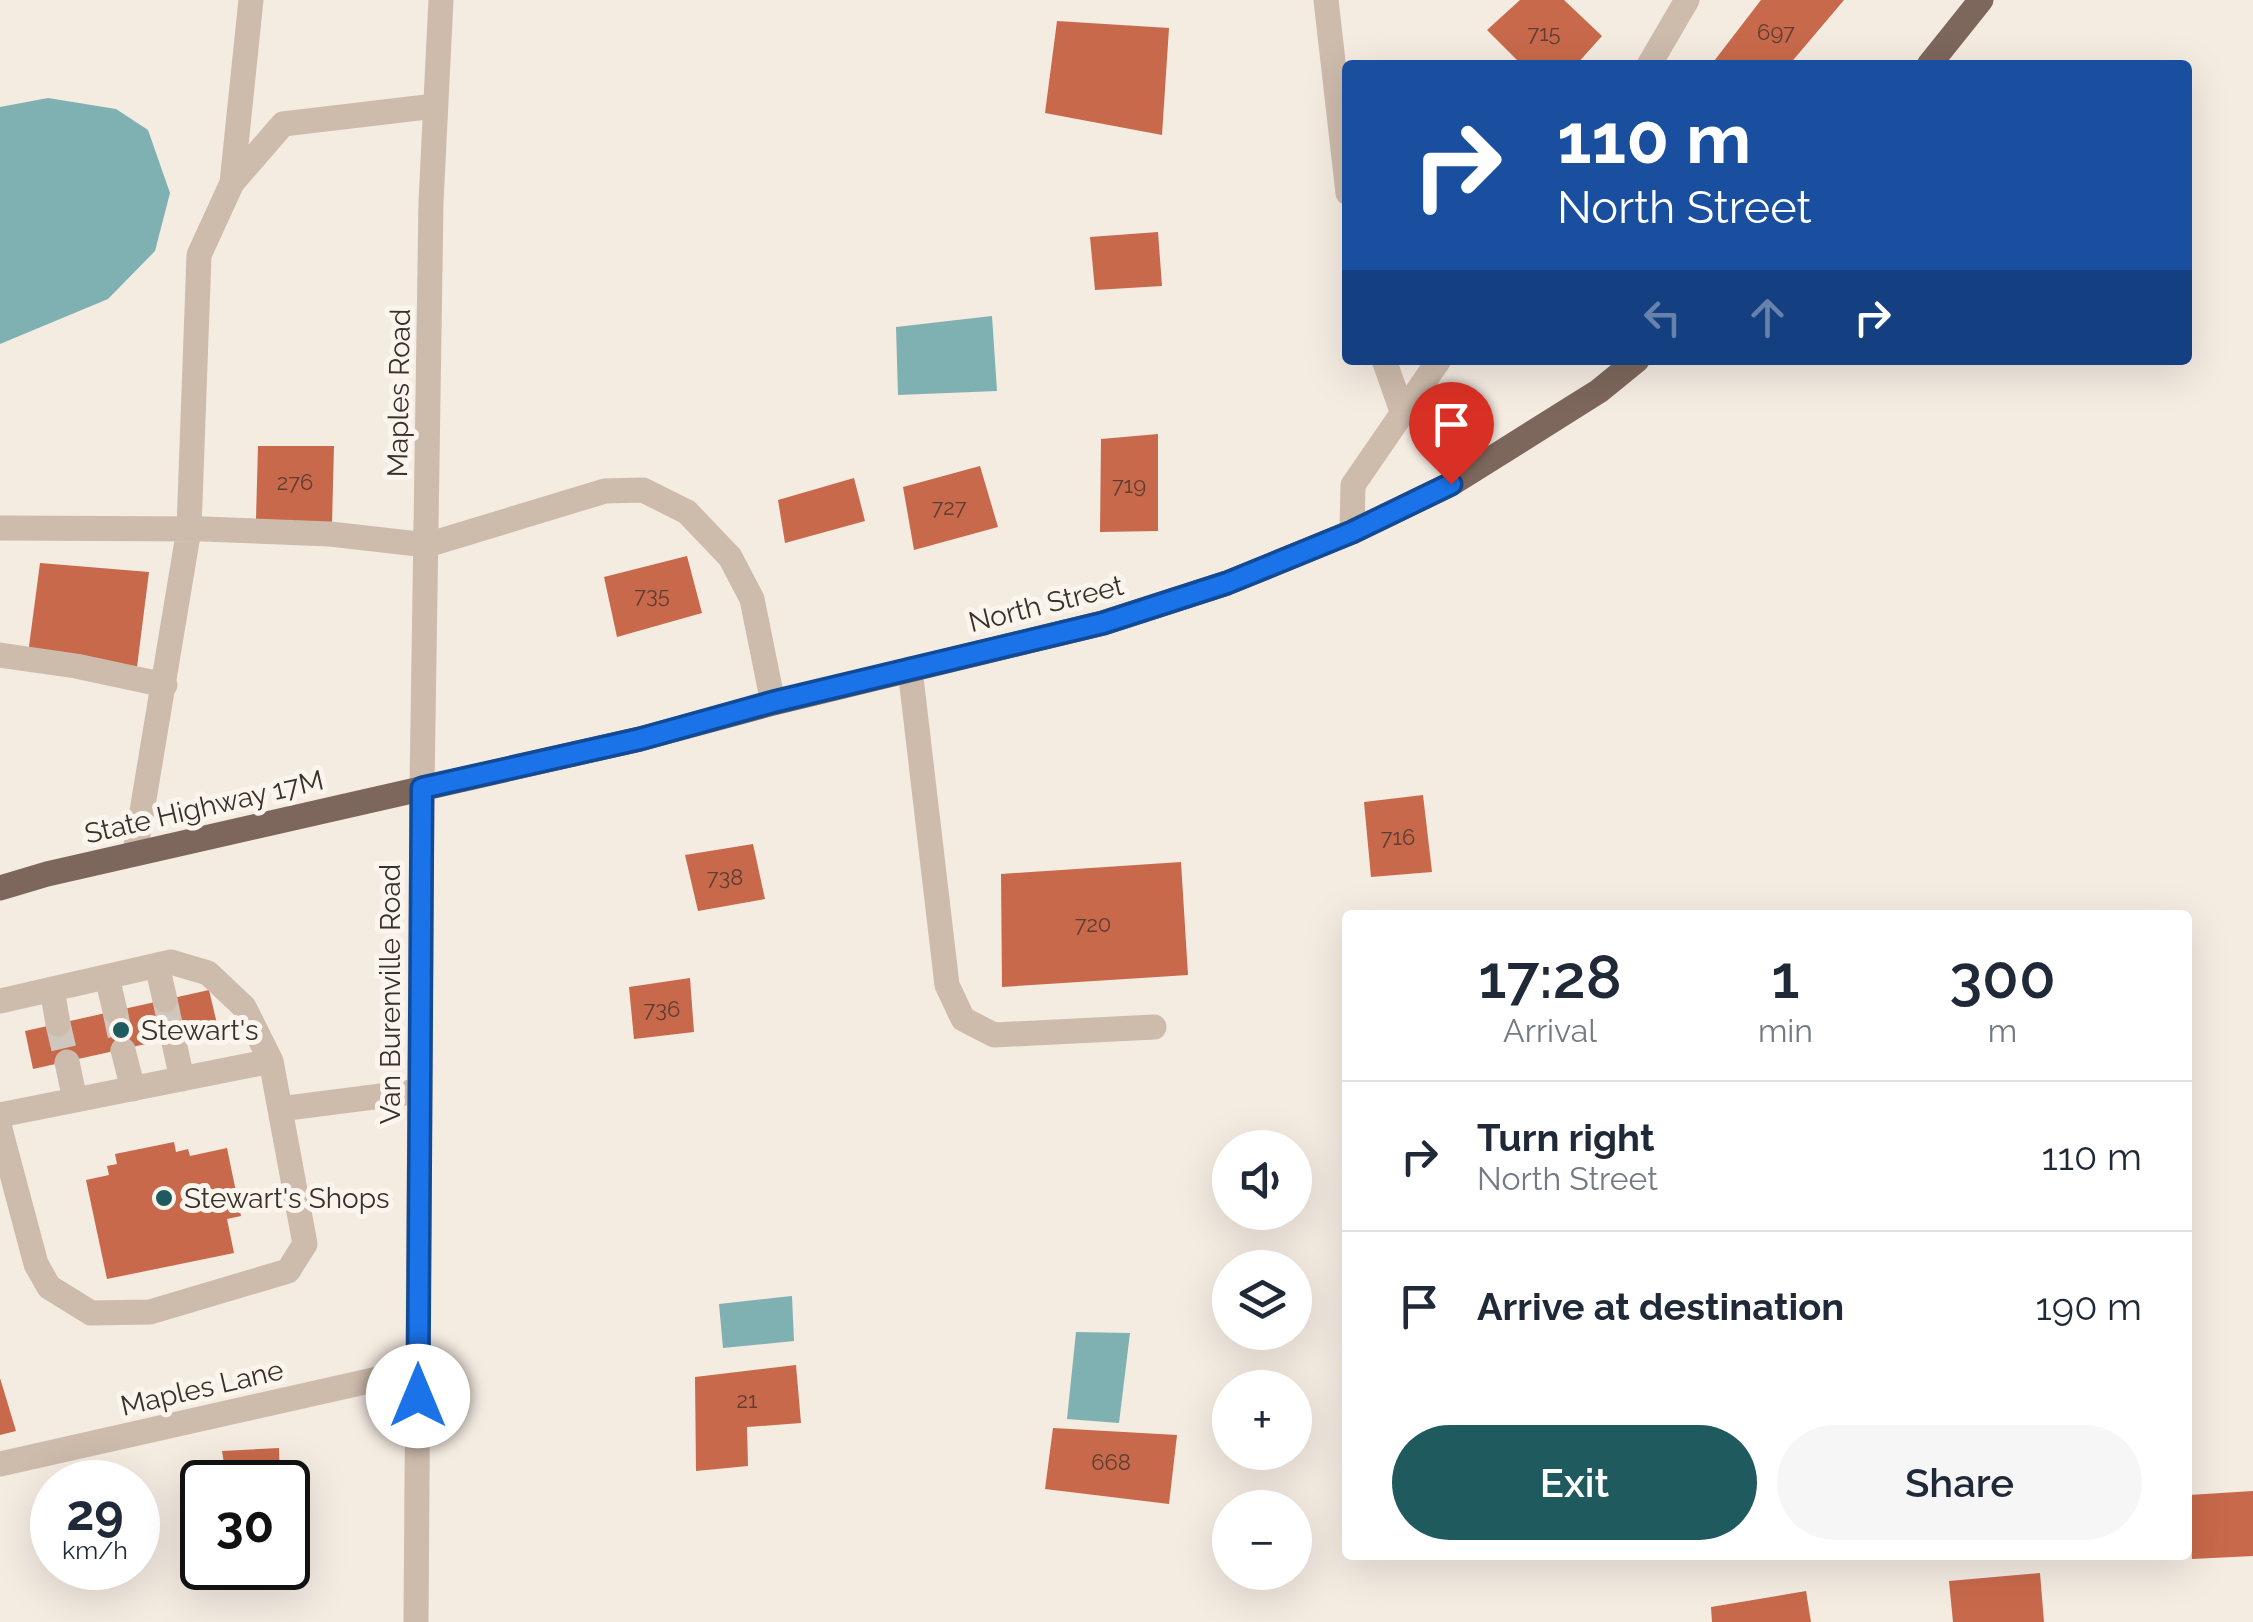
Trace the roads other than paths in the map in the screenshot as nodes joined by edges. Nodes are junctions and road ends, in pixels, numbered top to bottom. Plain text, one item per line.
1 (251, 0) edge
2 (441, 0) edge
3 (1326, 0) edge
4 (1688, 0) edge
5 (1981, 0) edge
6 (1651, 60) edge
7 (1933, 60) edge
8 (435, 106) junction
9 (1342, 140) edge
10 (232, 184) junction
11 (1386, 365) edge
12 (1435, 365) edge
13 (1631, 365) edge
14 (1402, 411) junction
15 (0, 528) edge
16 (189, 529) junction
17 (1352, 532) junction
18 (427, 545) junction
19 (0, 655) edge
20 (910, 669) junction
21 (165, 686) junction
22 (773, 702) junction
23 (422, 788) junction
24 (135, 853) junction
25 (0, 888) edge
26 (157, 966) junction
27 (106, 977) junction
28 (52, 989) junction
29 (165, 1000) tunnel mouth
30 (0, 1001) edge
31 (114, 1011) tunnel mouth
32 (58, 1024) tunnel mouth
33 (1154, 1027) dead end
34 (173, 1038) tunnel mouth
35 (123, 1050) tunnel mouth
36 (270, 1061) junction
37 (67, 1062) tunnel mouth
38 (182, 1078) junction
39 (132, 1089) junction
40 (420, 1091) junction
41 (75, 1100) junction
42 (280, 1109) junction
43 (0, 1116) edge
44 (0, 1128) edge
45 (418, 1370) junction
46 (0, 1464) edge
47 (416, 1622) edge

1 - 10 street
2 - 8 street, Maples Road
3 - 9 street
4 - 6 street
5 - 7 main road
8 - 10 street
8 - 18 street, Maples Road
10 - 16 street
11 - 14 street
12 - 14 street
13 - 17 main road, North Street
14 - 17 street
15 - 16 street
16 - 18 street
16 - 21 street
17 - 20 main road, North Street
18 - 22 street
18 - 23 street, Maples Road
19 - 21 street
20 - 22 main road, North Street
20 - 33 street
21 - 24 street
22 - 23 main road, North Street
23 - 24 main road, State Highway 17M
23 - 40 street, Van Burenville Road
24 - 25 main road, State Highway 17M
26 - 27 street
26 - 29 street
26 - 36 street
27 - 28 street
27 - 31 street
28 - 30 street
28 - 32 street
34 - 38 street
35 - 39 street
36 - 38 street
36 - 42 street
37 - 41 street
38 - 39 street
39 - 41 street
40 - 42 street
40 - 45 street, Van Burenville Road
41 - 43 street
42 - 44 street
45 - 46 street, Maples Lane
45 - 47 street, Van Burenville Road

